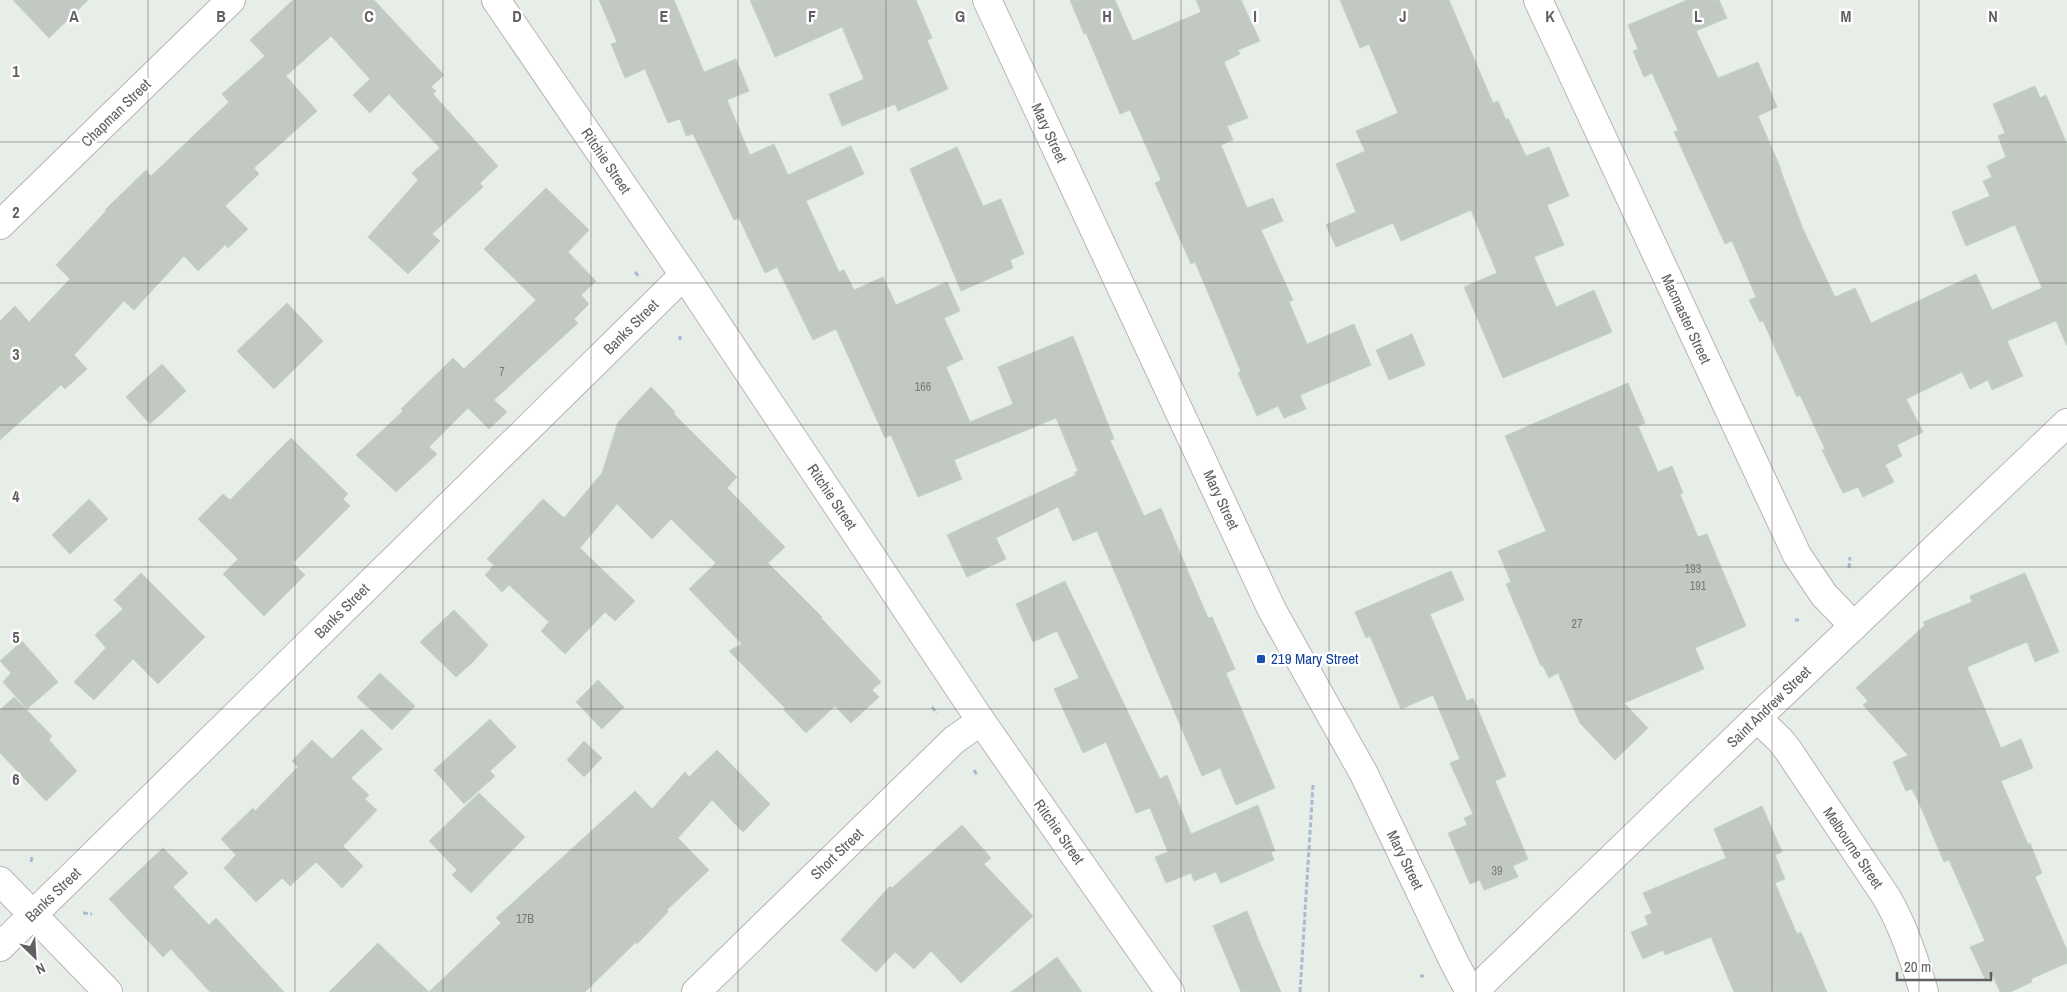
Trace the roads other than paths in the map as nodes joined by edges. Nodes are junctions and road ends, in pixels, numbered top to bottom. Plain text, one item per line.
1 (232, 0) edge
2 (496, 0) edge
3 (987, 0) edge
4 (1538, 0) edge
5 (0, 225) edge
6 (684, 275) junction
7 (2067, 423) edge
8 (1854, 626) junction
9 (1757, 718) junction
10 (982, 721) junction
11 (0, 881) edge
12 (33, 915) junction
13 (0, 947) edge
14 (108, 992) edge
15 (696, 992) edge
16 (1170, 992) edge
17 (1472, 992) edge
18 (1924, 992) edge

1 - 5 street, Chapman Street
2 - 6 street, Ritchie Street
3 - 17 street, Mary Street
4 - 8 street, Macmaster Street
6 - 10 street, Ritchie Street
6 - 12 street, Banks Street
7 - 8 street, Saint Andrew Street
8 - 9 street, Saint Andrew Street
9 - 17 street, Saint Andrew Street
9 - 18 street, Melbourne Street
10 - 15 street, Short Street
10 - 16 street, Ritchie Street
11 - 12 street
12 - 13 street, Banks Street
12 - 14 street

